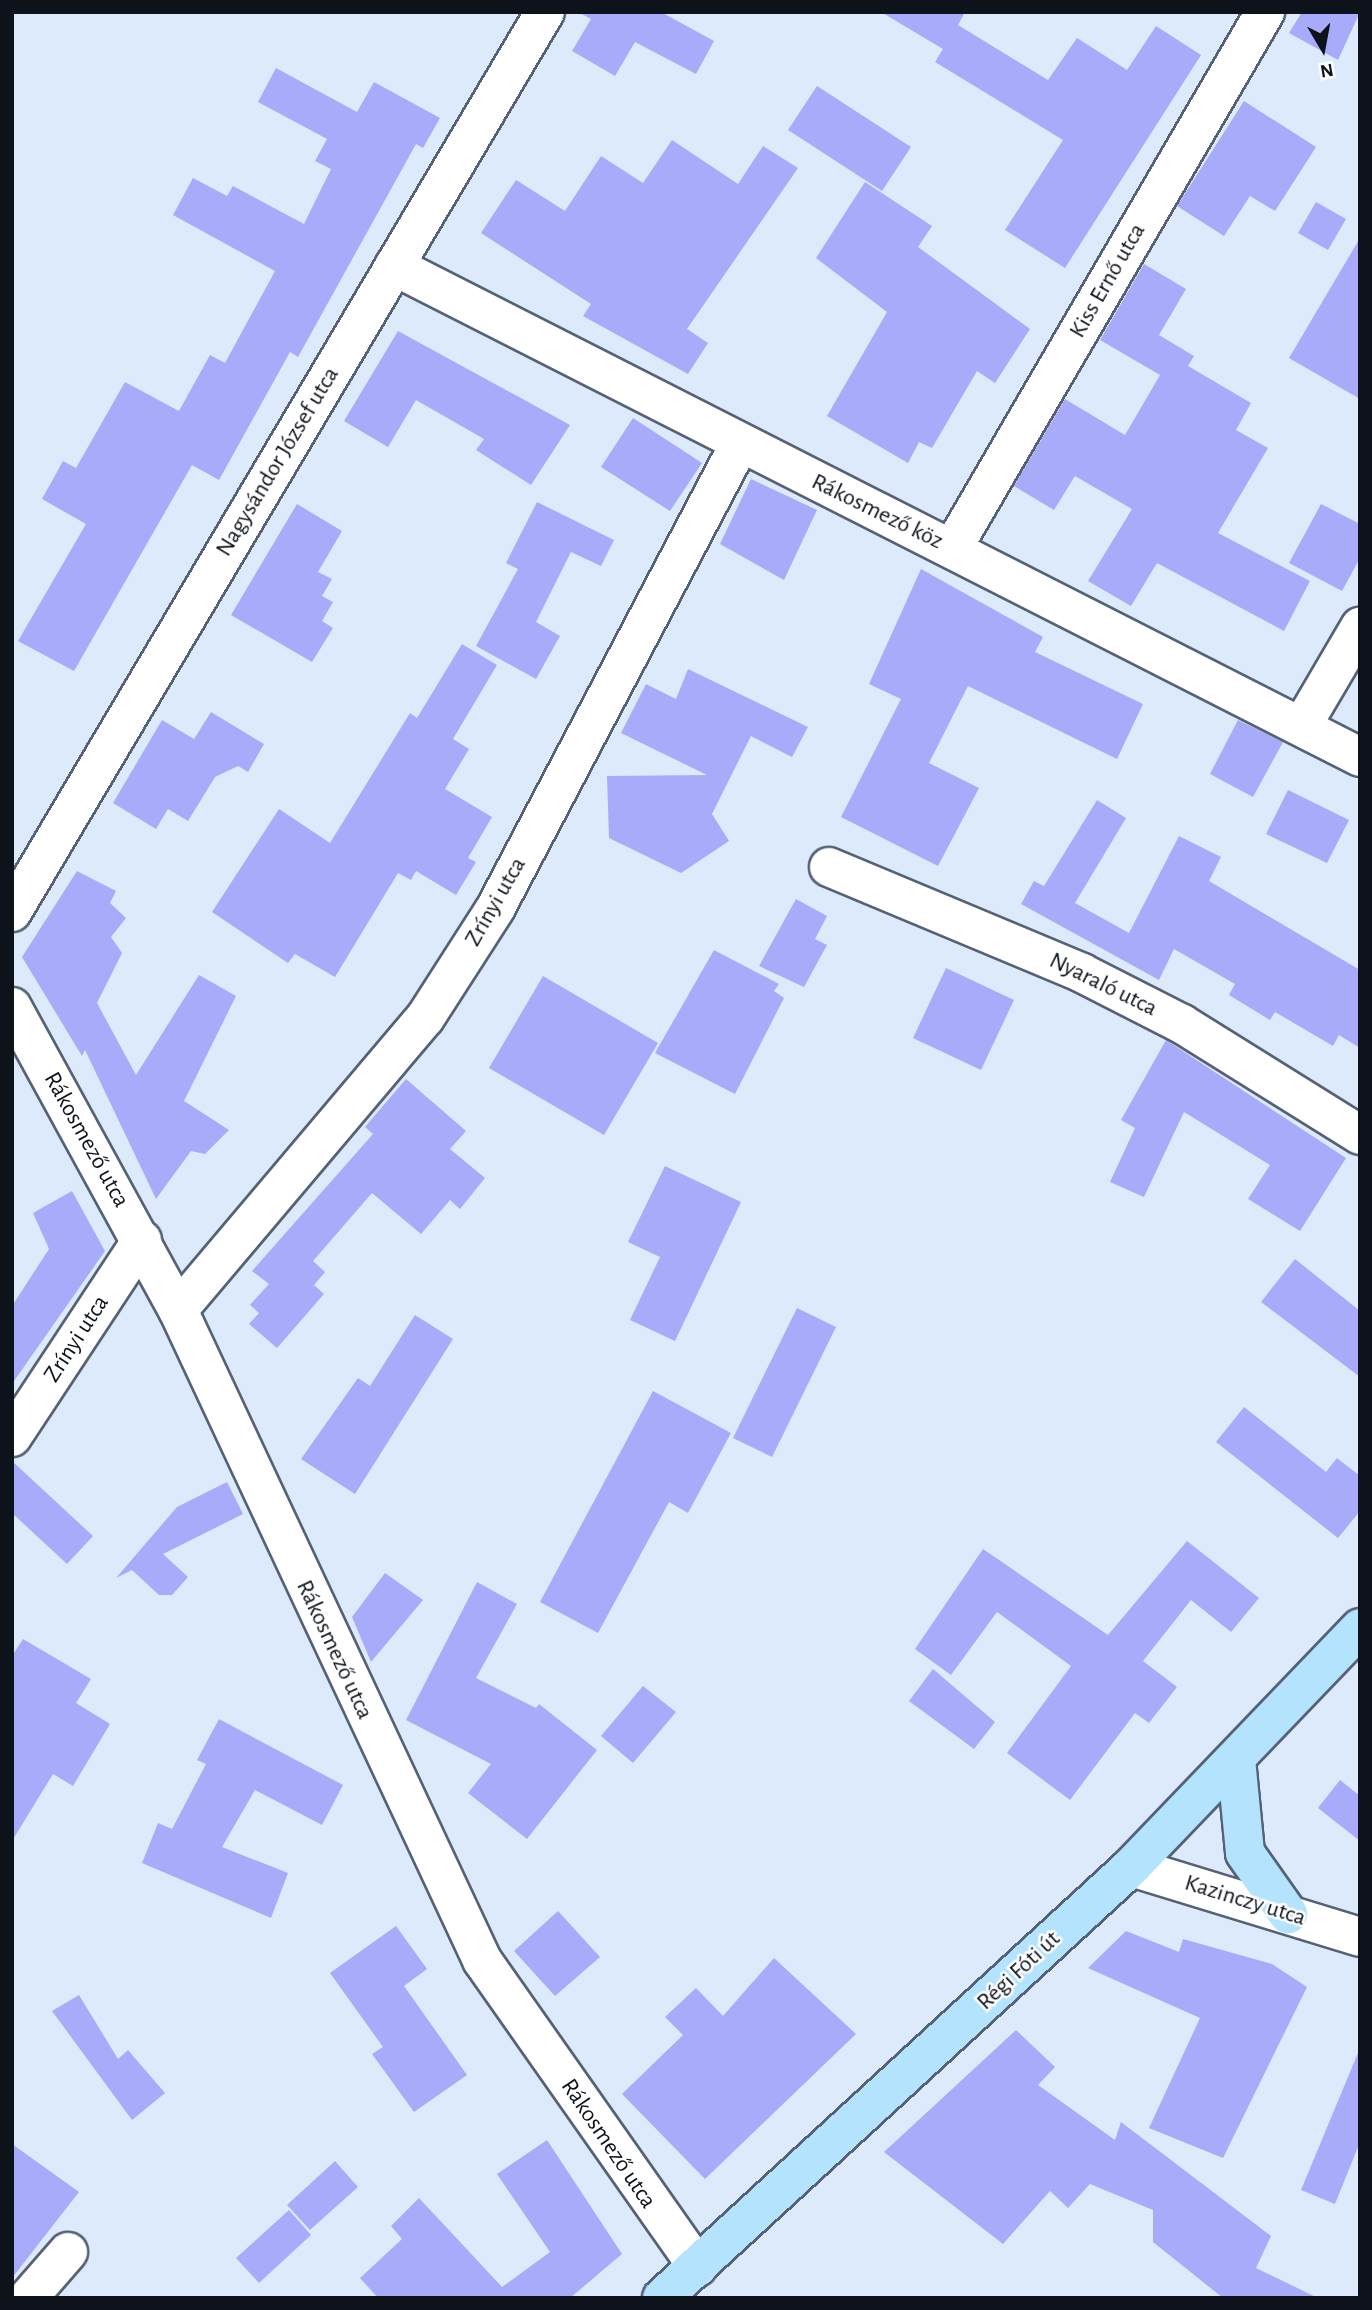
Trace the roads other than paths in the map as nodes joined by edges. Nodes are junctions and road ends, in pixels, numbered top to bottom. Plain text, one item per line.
1 (545, 12) edge
2 (1265, 12) edge
3 (394, 266) junction
4 (738, 445) junction
5 (952, 549) junction
6 (1360, 627) edge
7 (1303, 724) junction
8 (1360, 757) edge
9 (829, 867) dead end
10 (12, 912) edge
11 (12, 1007) edge
12 (1360, 1135) edge
13 (142, 1240) junction
14 (178, 1310) junction
15 (12, 1437) edge
16 (1360, 1628) edge
17 (1236, 1759) junction
18 (1130, 1867) junction
19 (1288, 1914) junction
20 (1360, 1937) edge
21 (68, 2252) dead end
22 (698, 2267) junction
23 (28, 2298) edge
24 (662, 2298) edge

1 - 3 street, Nagysándor József utca
2 - 5 street, Kiss Ernő utca
3 - 4 street, Rákosmező köz
3 - 10 street, Nagysándor József utca
4 - 5 street, Rákosmező köz
4 - 14 street, Zrínyi utca
5 - 7 street, Rákosmező köz
6 - 7 street
7 - 8 street, Rákosmező köz
9 - 12 street, Nyaraló utca
11 - 13 street, Rákosmező utca
13 - 14 street, Rákosmező utca
13 - 15 street, Zrínyi utca
14 - 22 street, Rákosmező utca
16 - 17 main road, Régi Fóti út
17 - 18 main road, Régi Fóti út
17 - 19 main road
18 - 19 street, Kazinczy utca
18 - 22 main road, Régi Fóti út
19 - 20 street, Kazinczy utca
21 - 23 street
22 - 24 main road, Régi Fóti út

